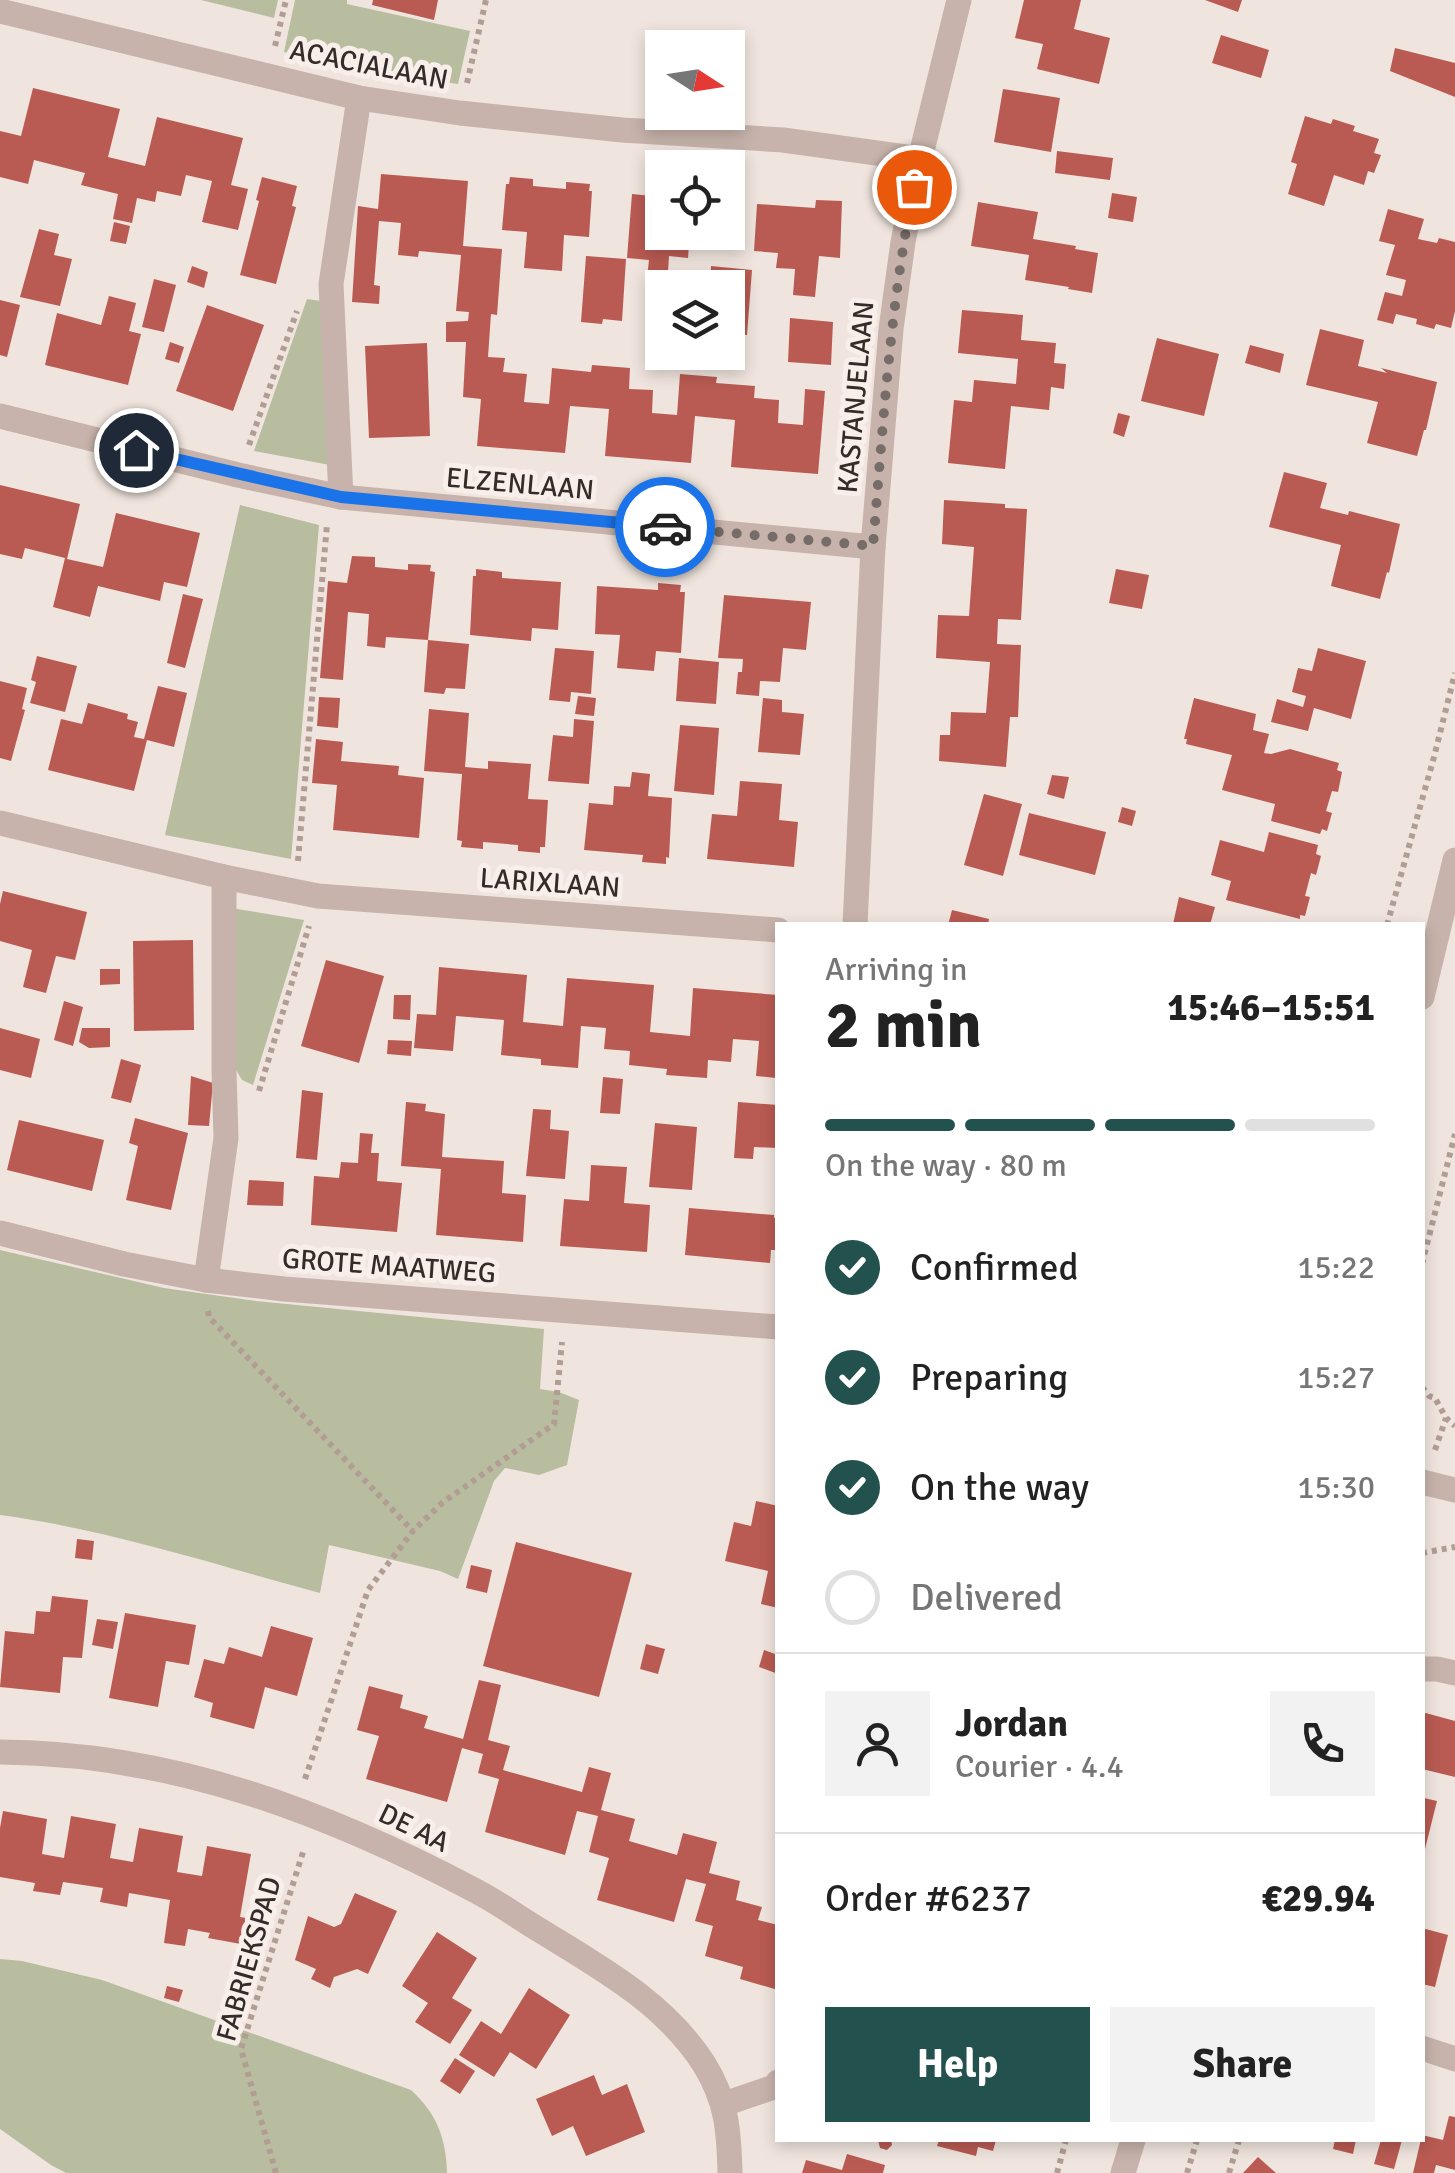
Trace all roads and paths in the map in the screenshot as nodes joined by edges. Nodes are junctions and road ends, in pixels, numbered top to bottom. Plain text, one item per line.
1 (286, 0) edge
2 (486, 0) edge
3 (959, 0) edge
4 (0, 10) edge
5 (268, 76) junction
6 (359, 98) junction
7 (460, 113) junction
8 (920, 160) junction
9 (333, 272) junction
10 (0, 416) edge
11 (238, 475) junction
12 (335, 496) junction
13 (873, 546) junction
14 (1455, 673) edge
15 (0, 824) edge
16 (1455, 860) edge
17 (224, 878) junction
18 (307, 894) junction
19 (855, 922) edge
20 (1388, 922) edge
21 (775, 930) edge
22 (1425, 984) edge
23 (1455, 1134) edge
24 (226, 1138) junction
25 (0, 1233) edge
26 (1425, 1252) edge
27 (206, 1280) junction
28 (565, 1310) junction
29 (775, 1327) edge
30 (1425, 1390) edge
31 (1455, 1426) edge
32 (1425, 1483) edge
33 (1455, 1490) edge
34 (413, 1531) junction
35 (1455, 1547) edge
36 (1425, 1552) edge
37 (1425, 1669) edge
38 (1455, 1673) edge
39 (0, 1752) edge
40 (305, 1811) junction
41 (1425, 2049) edge
42 (1455, 2059) edge
43 (775, 2086) edge
44 (724, 2104) junction
45 (1065, 2142) edge
46 (1132, 2142) edge
47 (1196, 2142) edge
48 (1238, 2142) edge
49 (276, 2173) edge
50 (730, 2173) edge
51 (1057, 2173) edge
52 (1123, 2173) edge
53 (1187, 2173) edge
54 (1229, 2173) edge

1 - 5 path, ACACIALAAN
2 - 7 path, ACACIALAAN
3 - 8 street, KASTANJELAAN
4 - 5 street, ACACIALAAN
5 - 6 street, ACACIALAAN
6 - 7 street, ACACIALAAN
6 - 9 street
7 - 8 street, ACACIALAAN
8 - 13 street, KASTANJELAAN
9 - 11 path
9 - 12 street
10 - 11 street, ELZENLAAN
11 - 12 street, ELZENLAAN
12 - 13 street, ELZENLAAN
12 - 18 path
13 - 19 street, KASTANJELAAN
14 - 20 path
15 - 17 street, LARIXLAAN
16 - 22 street
17 - 18 street, LARIXLAAN
17 - 24 street
18 - 21 street, LARIXLAAN
18 - 24 path
23 - 26 path
24 - 27 street
25 - 27 street, GROTE MAATWEG
27 - 28 street, GROTE MAATWEG
27 - 34 path
28 - 29 street, GROTE MAATWEG
28 - 34 path, FABRIEKSPAD
30 - 31 path
32 - 33 street
34 - 40 path, FABRIEKSPAD
35 - 36 path
37 - 38 street
39 - 40 street, DE AA
40 - 44 street, DE AA
40 - 49 path, FABRIEKSPAD
41 - 42 street
43 - 44 street
44 - 50 street, DE AA
45 - 51 path
46 - 52 street
47 - 53 path
48 - 54 path

